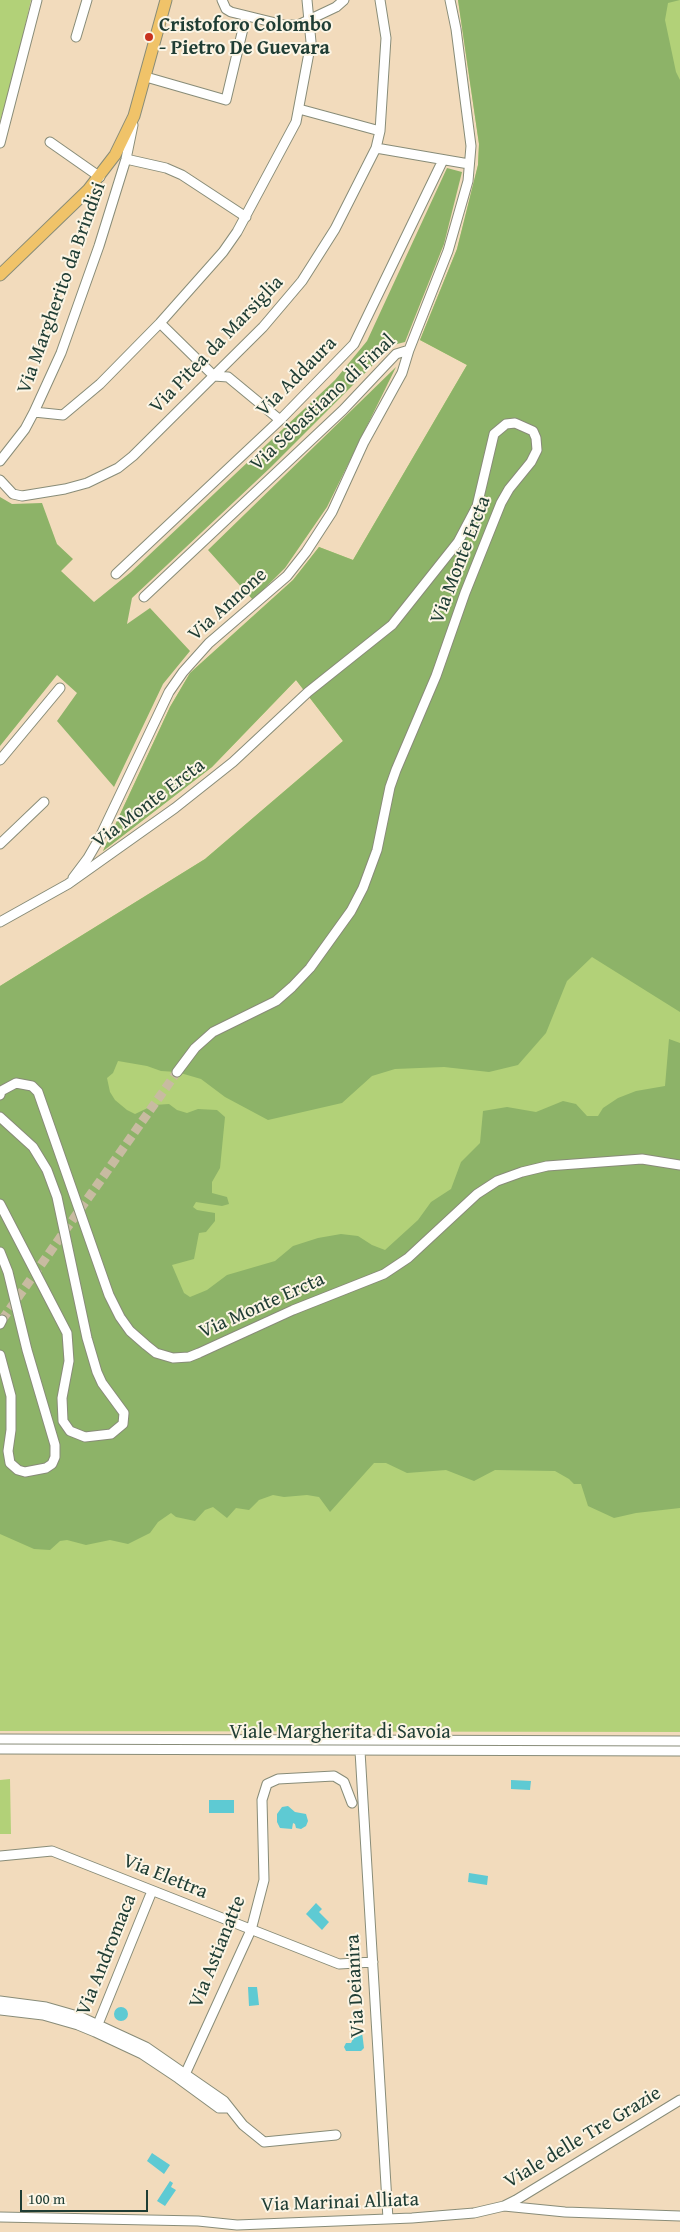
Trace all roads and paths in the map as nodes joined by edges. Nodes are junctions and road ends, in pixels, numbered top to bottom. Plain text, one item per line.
1 (37, 0) edge
2 (87, 0) edge
3 (166, 0) edge
4 (222, 0) edge
5 (307, 0) edge
6 (344, 0) edge
7 (380, 0) edge
8 (450, 0) edge
9 (246, 16) junction
10 (309, 21) junction
11 (76, 37) dead end
12 (146, 77) junction
13 (299, 108) junction
14 (134, 116) junction
15 (380, 131) junction
16 (50, 142) dead end
17 (0, 143) edge
18 (376, 148) junction
19 (126, 159) junction
20 (443, 160) junction
21 (469, 164) junction
22 (100, 176) junction
23 (246, 217) junction
24 (0, 275) edge
25 (160, 323) junction
26 (409, 350) junction
27 (214, 376) junction
28 (34, 412) junction
29 (280, 420) junction
30 (0, 462) edge
31 (0, 480) edge
32 (116, 574) dead end
33 (144, 598) dead end
34 (60, 688) dead end
35 (0, 760) edge
36 (44, 802) dead end
37 (0, 844) edge
38 (68, 884) junction
39 (0, 922) edge
40 (177, 1072) tunnel mouth
41 (0, 1094) edge
42 (0, 1117) edge
43 (680, 1165) edge
44 (0, 1204) edge
45 (0, 1252) edge
46 (0, 1355) edge
47 (0, 1739) edge
48 (680, 1741) edge
49 (0, 1749) edge
50 (360, 1751) junction
51 (680, 1752) edge
52 (352, 1803) dead end
53 (0, 1856) edge
54 (152, 1891) junction
55 (250, 1930) junction
56 (373, 1962) junction
57 (0, 2001) edge
58 (0, 2010) edge
59 (96, 2028) junction
60 (184, 2078) junction
61 (680, 2100) edge
62 (336, 2135) dead end
63 (504, 2206) junction
64 (680, 2216) edge
65 (0, 2217) edge
66 (388, 2219) junction

1 - 17 street
2 - 11 street
3 - 12 main road
4 - 9 street
5 - 10 street
6 - 10 street
7 - 15 street, Via Pitea da Marsiglia
8 - 21 street, Via Sebastiano di Final
9 - 10 street
9 - 12 street
10 - 13 street
12 - 14 main road
13 - 15 street
13 - 23 street
14 - 19 street, Via Margherito da Brindisi
14 - 22 main road
15 - 18 street, Via Pitea da Marsiglia
16 - 22 street
18 - 20 street
18 - 27 street, Via Pitea da Marsiglia
19 - 23 street
19 - 28 street, Via Margherito da Brindisi
20 - 21 street
20 - 29 street, Via Addaura
21 - 26 street, Via Sebastiano di Final
22 - 24 main road
23 - 25 street
25 - 27 street
25 - 28 street
26 - 33 street, Via Sebastiano di Final
26 - 38 street, Via Annone
27 - 29 street
27 - 31 street, Via Pitea da Marsiglia
28 - 30 street, Via Margherito da Brindisi
29 - 32 street, Via Addaura
34 - 35 street
36 - 37 street
38 - 39 street, Via Monte Ercta
38 - 40 street, Via Monte Ercta
41 - 43 street, Via Monte Ercta
42 - 44 street
45 - 46 street
47 - 48 street, Viale Margherita di Savoia
49 - 50 street, Viale Margherita di Savoia
50 - 51 street, Viale Margherita di Savoia
50 - 56 street, Via Deianira
52 - 55 street, Via Astianatte
53 - 54 street, Via Elettra
54 - 55 street, Via Elettra
54 - 59 street, Via Andromaca
55 - 56 street, Via Elettra
55 - 60 street, Via Astianatte
56 - 66 street, Via Deianira
57 - 59 street
58 - 59 street
59 - 60 street
60 - 62 street
61 - 63 street, Viale delle Tre Grazie
63 - 64 street, Via Marinai Alliata
63 - 66 street, Via Marinai Alliata
65 - 66 street, Via Marinai Alliata

